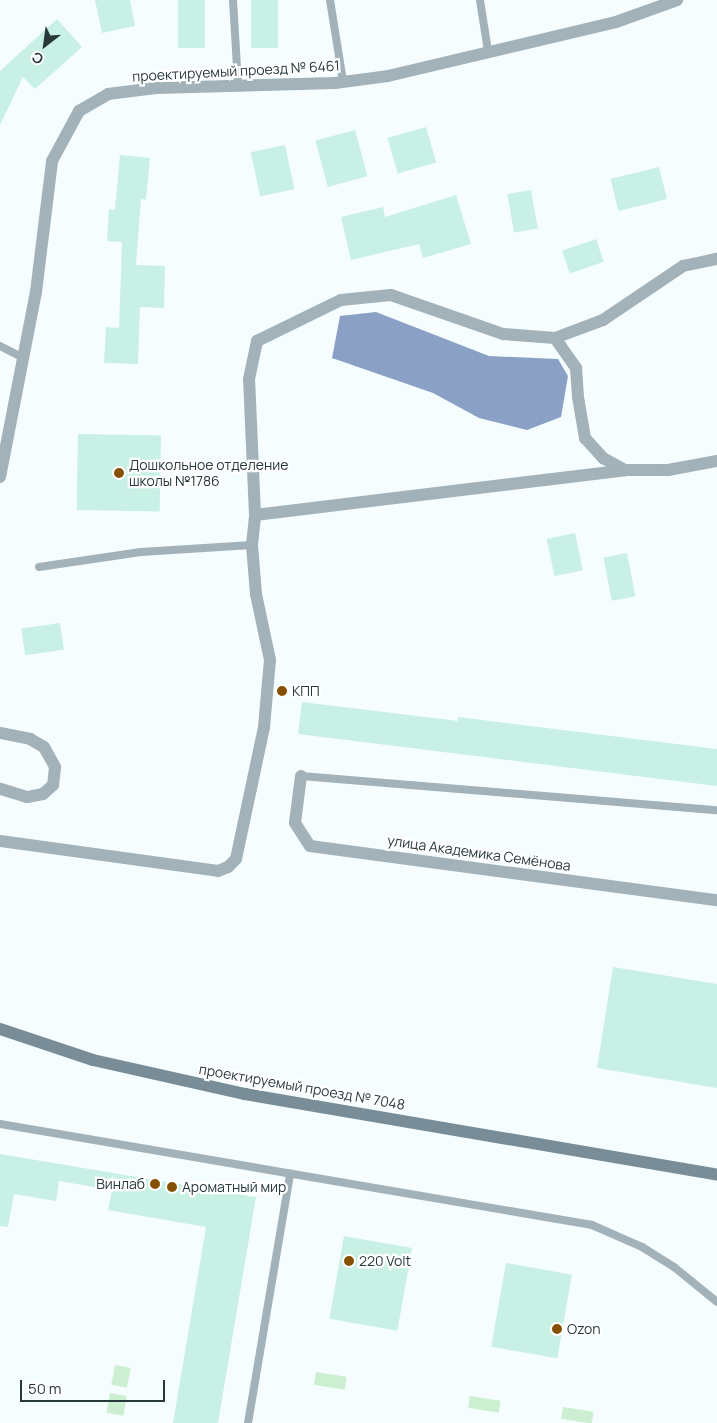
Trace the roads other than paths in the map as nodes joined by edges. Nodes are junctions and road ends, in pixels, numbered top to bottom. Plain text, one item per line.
1 (234, 0) edge
2 (330, 0) edge
3 (480, 0) edge
4 (677, 0) edge
5 (644, 6) edge
6 (488, 51) junction
7 (343, 81) junction
8 (238, 85) junction
9 (717, 259) edge
10 (555, 338) junction
11 (0, 346) edge
12 (24, 358) junction
13 (717, 461) edge
14 (624, 470) junction
15 (0, 477) edge
16 (255, 516) junction
17 (252, 545) junction
18 (39, 567) dead end
19 (0, 733) edge
20 (301, 776) joint
21 (0, 788) edge
22 (717, 810) edge
23 (0, 841) edge
24 (717, 900) edge
25 (0, 1029) edge
26 (0, 1124) edge
27 (290, 1174) junction
28 (717, 1175) edge
29 (717, 1302) edge
30 (248, 1423) edge

1 - 8 lane
2 - 7 lane
3 - 6 lane
4 - 5 street, проектируемый проезд № 6461
5 - 6 street, проектируемый проезд № 6461
6 - 7 street, проектируемый проезд № 6461
7 - 8 street, проектируемый проезд № 6461
8 - 12 street, проектируемый проезд № 6461
9 - 10 street
10 - 14 street
10 - 16 street
11 - 12 lane
12 - 15 street, проектируемый проезд № 6461
13 - 14 street
14 - 16 street
16 - 17 street
17 - 18 lane
17 - 23 street
19 - 21 street
20 - 22 lane
20 - 24 street, улица Академика Семёнова
25 - 28 main road, проектируемый проезд № 7048
26 - 27 lane
27 - 29 lane
27 - 30 lane

